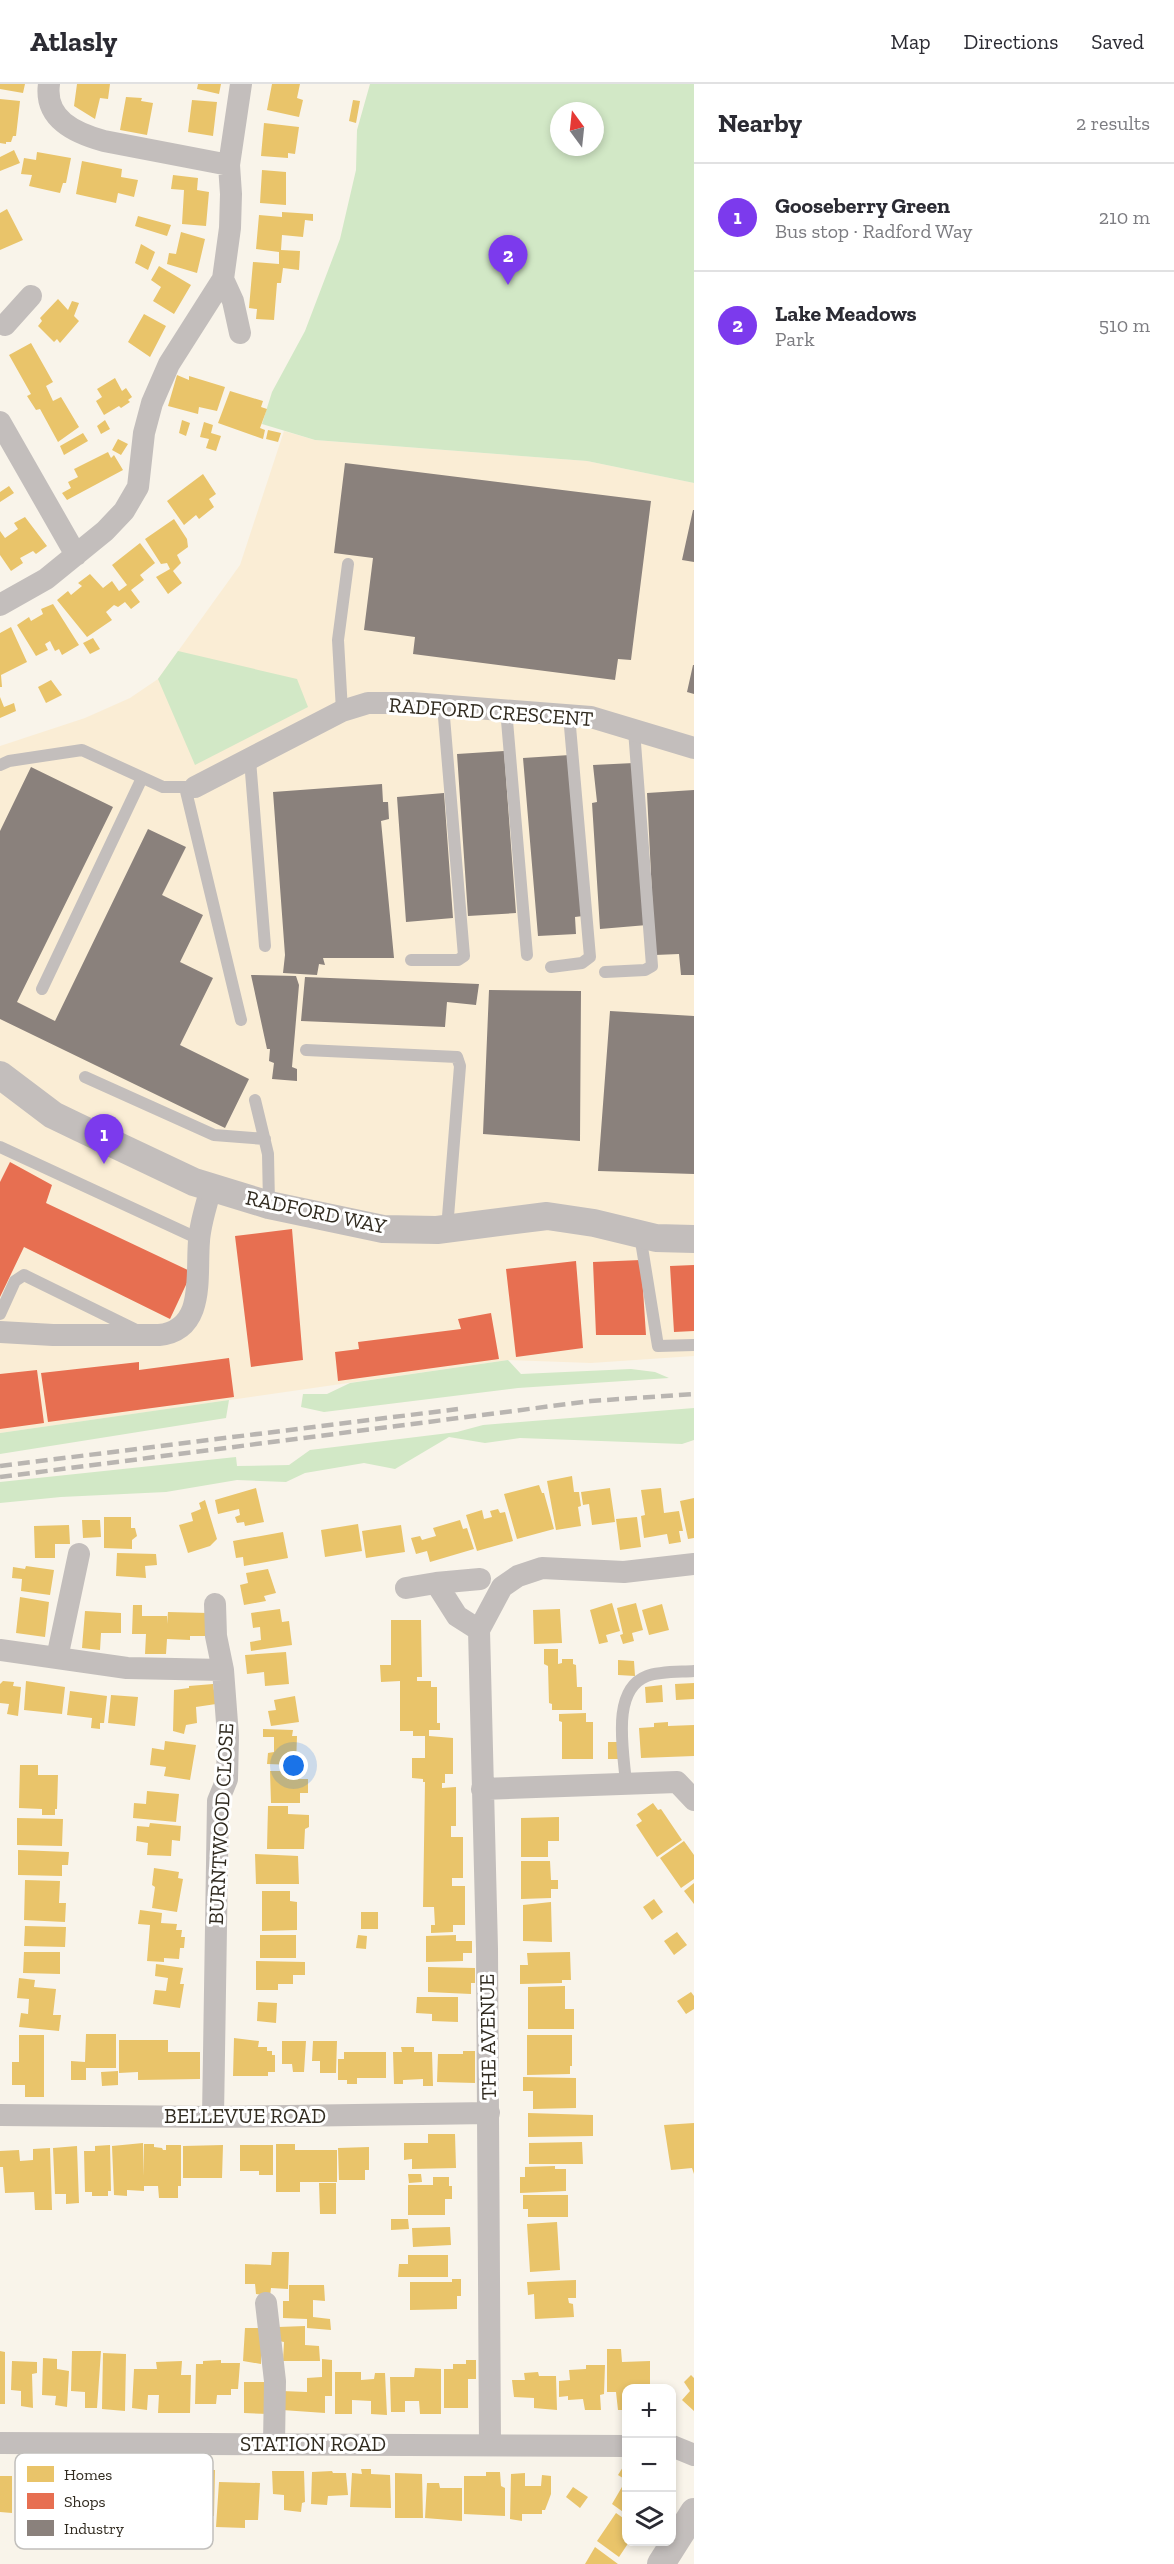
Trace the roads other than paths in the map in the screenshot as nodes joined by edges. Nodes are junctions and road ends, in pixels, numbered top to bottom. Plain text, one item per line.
1 (49, 84) edge
2 (241, 84) edge
3 (229, 165) junction
4 (223, 279) junction
5 (31, 296) dead end
6 (2, 326) edge
7 (240, 333) dead end
8 (0, 422) edge
9 (76, 555) junction
10 (348, 564) dead end
11 (0, 605) edge
12 (443, 705) junction
13 (506, 709) junction
14 (342, 711) junction
15 (569, 715) junction
16 (634, 730) junction
17 (694, 748) edge
18 (250, 760) junction
19 (0, 765) edge
20 (142, 778) junction
21 (190, 787) junction
22 (265, 946) dead end
23 (527, 955) dead end
24 (411, 960) dead end
25 (551, 967) dead end
26 (605, 972) dead end
27 (42, 988) dead end
28 (241, 1020) dead end
29 (306, 1050) dead end
30 (0, 1075) edge
31 (85, 1077) dead end
32 (255, 1100) dead end
33 (265, 1139) junction
34 (0, 1147) edge
35 (212, 1187) junction
36 (269, 1205) junction
37 (448, 1218) junction
38 (640, 1235) junction
39 (199, 1239) junction
40 (694, 1239) edge
41 (0, 1314) edge
42 (0, 1332) edge
43 (142, 1334) junction
44 (694, 1345) edge
45 (79, 1554) dead end
46 (694, 1564) edge
47 (480, 1580) dead end
48 (436, 1583) junction
49 (406, 1588) dead end
50 (215, 1604) dead end
51 (480, 1630) junction
52 (0, 1650) edge
53 (57, 1658) junction
54 (223, 1670) junction
55 (694, 1671) edge
56 (626, 1784) junction
57 (482, 1789) junction
58 (694, 1800) edge
59 (489, 2113) junction
60 (0, 2115) edge
61 (213, 2117) junction
62 (266, 2302) dead end
63 (0, 2443) edge
64 (274, 2444) junction
65 (490, 2444) junction
66 (622, 2446) edge
67 (676, 2448) edge
68 (694, 2456) edge
69 (694, 2512) edge
70 (661, 2564) edge

1 - 3 street
2 - 3 street
3 - 4 street
4 - 7 street
4 - 9 street
5 - 6 street
8 - 9 street
9 - 11 street
10 - 14 lane
12 - 13 street, RADFORD CRESCENT
12 - 14 street, RADFORD CRESCENT
12 - 24 lane
13 - 15 street, RADFORD CRESCENT
13 - 23 lane
14 - 18 street, RADFORD CRESCENT
15 - 16 street, RADFORD CRESCENT
15 - 25 lane
16 - 17 street, RADFORD CRESCENT
16 - 26 lane
18 - 21 street, RADFORD CRESCENT
18 - 22 lane
19 - 20 lane
20 - 21 lane
20 - 27 lane
21 - 28 lane
29 - 37 lane
30 - 35 street, RADFORD WAY
31 - 33 lane
32 - 33 lane
33 - 36 lane
34 - 39 lane
35 - 36 street, RADFORD WAY
35 - 39 street
36 - 37 street, RADFORD WAY
37 - 38 street, RADFORD WAY
38 - 40 street, RADFORD WAY
38 - 44 lane
39 - 43 street
41 - 43 lane
42 - 43 street
45 - 53 street
46 - 51 street
47 - 48 street
48 - 49 street
48 - 51 street
50 - 54 street, BURNTWOOD CLOSE
51 - 57 street, THE AVENUE
52 - 53 street
53 - 54 street
54 - 61 street, BURNTWOOD CLOSE
55 - 56 lane
56 - 57 street
56 - 58 street
57 - 59 street, THE AVENUE
59 - 61 street, BELLEVUE ROAD
59 - 65 street, THE AVENUE
60 - 61 street, BELLEVUE ROAD
62 - 64 street
63 - 64 street, STATION ROAD
64 - 65 street, STATION ROAD
65 - 66 street, STATION ROAD
67 - 68 street
69 - 70 street

